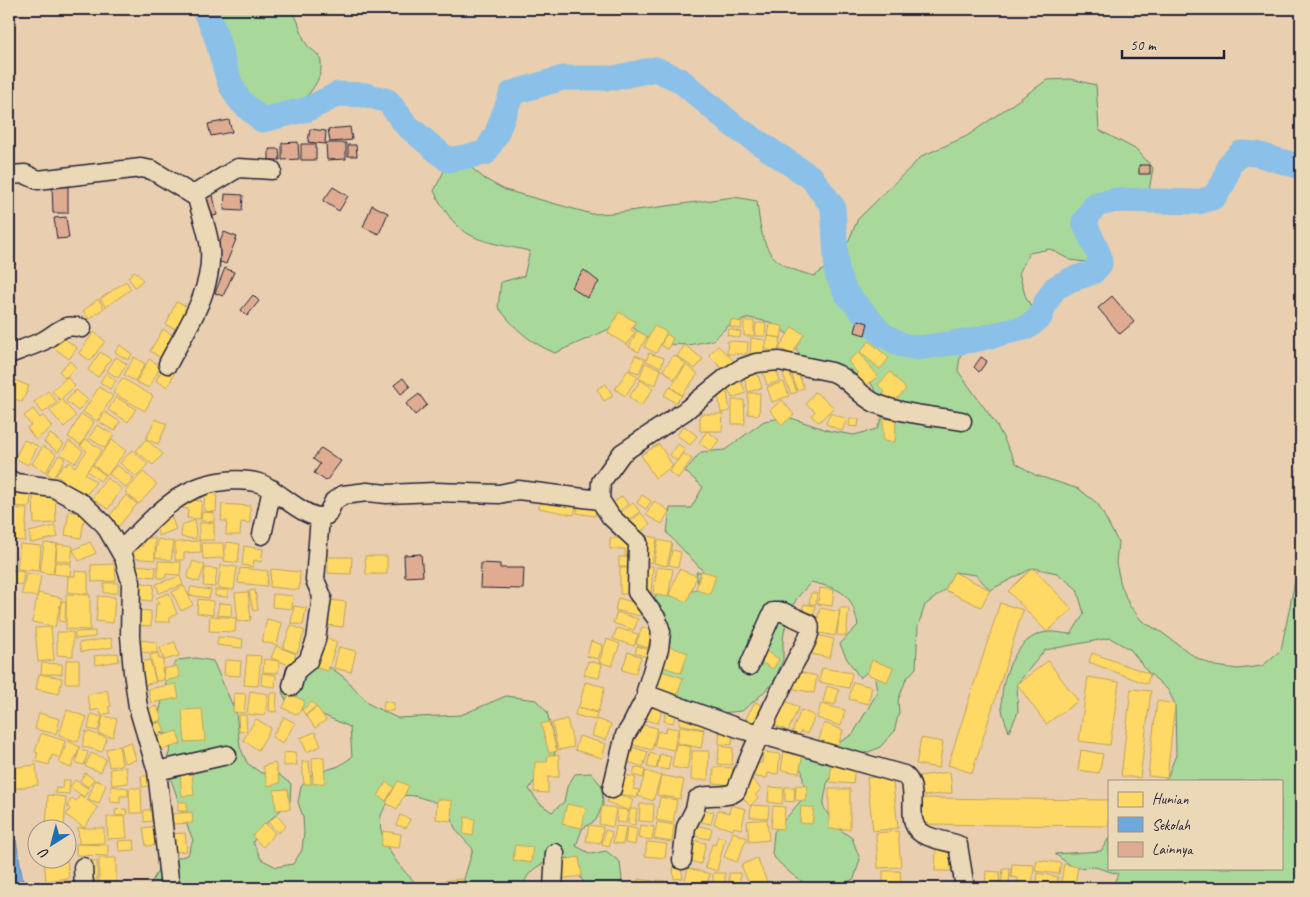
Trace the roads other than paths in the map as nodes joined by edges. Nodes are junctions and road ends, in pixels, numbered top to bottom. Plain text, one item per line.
1 (272, 170) dead end
2 (9, 175) edge
3 (196, 194) junction
4 (82, 328) dead end
5 (9, 354) edge
6 (168, 364) dead end
7 (962, 421) dead end
8 (9, 479) edge
9 (272, 489) junction
10 (600, 500) junction
11 (320, 517) junction
12 (262, 535) dead end
13 (121, 550) junction
14 (749, 666) dead end
15 (292, 686) dead end
16 (648, 695) junction
17 (759, 734) junction
18 (227, 755) dead end
19 (157, 771) junction
20 (612, 790) dead end
21 (556, 853) dead end
22 (682, 860) dead end
23 (83, 867) dead end
24 (84, 888) edge
25 (170, 888) edge
26 (553, 888) edge
27 (966, 888) edge

1 - 3 street
2 - 3 street
3 - 6 street
4 - 5 street
7 - 10 street
8 - 13 street
9 - 11 street
9 - 12 street
9 - 13 street
10 - 11 street
10 - 16 street
11 - 15 street
13 - 19 street
14 - 17 street
16 - 17 street
16 - 20 street
17 - 22 street
17 - 27 street
18 - 19 street
19 - 25 street
21 - 26 street
23 - 24 street

